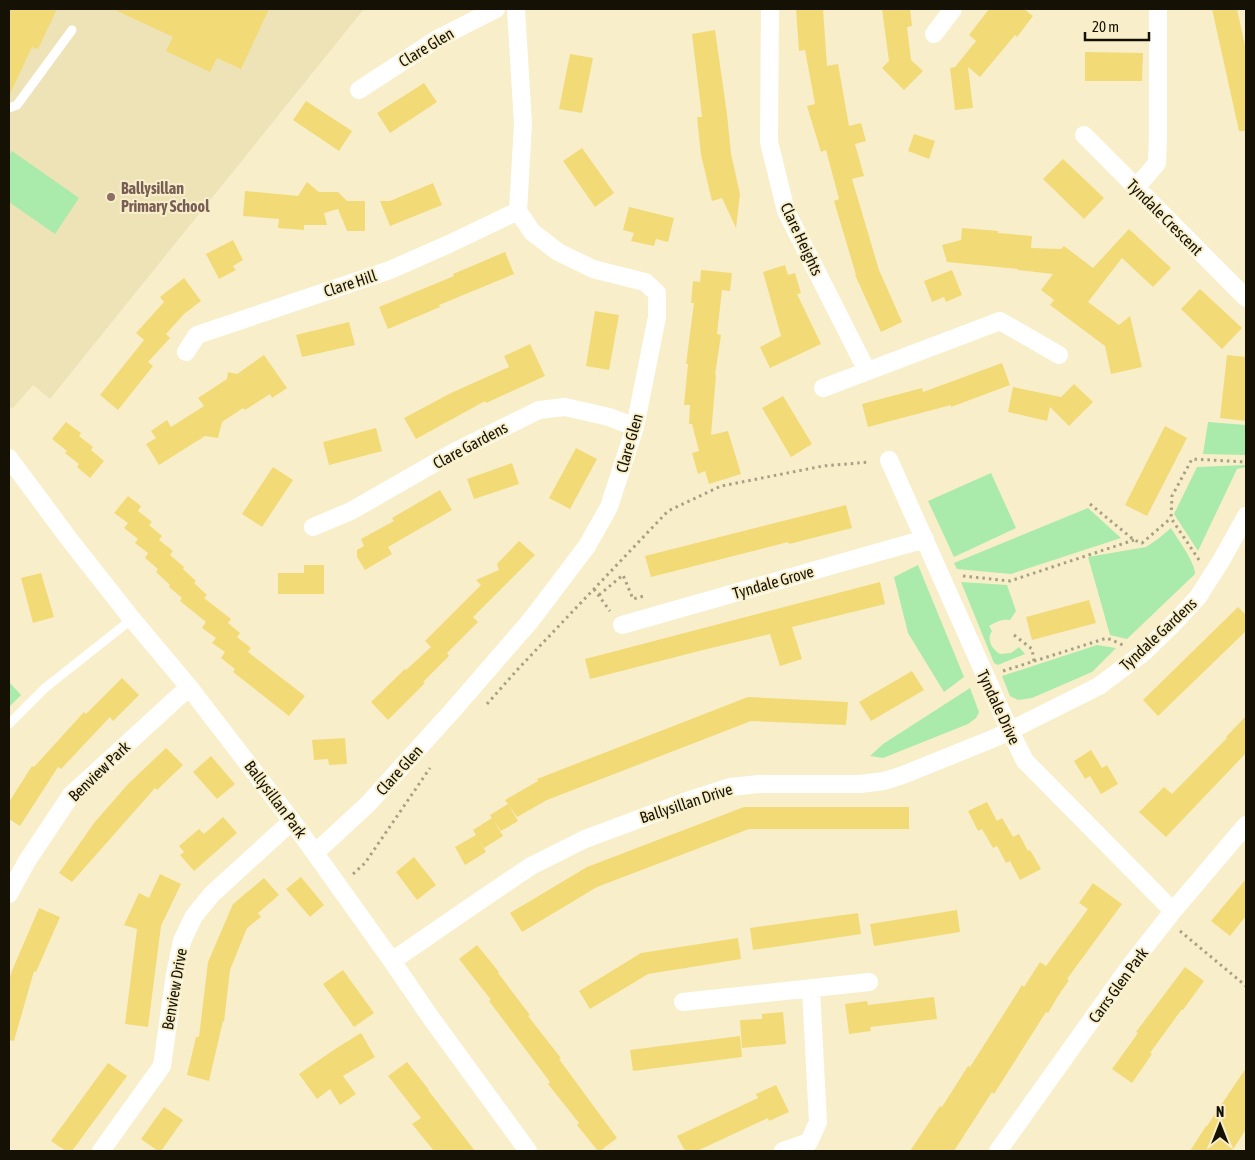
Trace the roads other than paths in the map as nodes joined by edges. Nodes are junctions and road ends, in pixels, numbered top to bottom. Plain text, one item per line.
1 (496, 9) edge
2 (516, 9) edge
3 (770, 9) edge
4 (953, 9) edge
5 (1158, 9) edge
6 (72, 30) dead end
7 (934, 34) dead end
8 (359, 90) dead end
9 (9, 108) edge
10 (1084, 135) dead end
11 (1136, 188) junction
12 (518, 211) junction
13 (1246, 298) edge
14 (186, 352) dead end
15 (1059, 355) dead end
16 (867, 371) junction
17 (823, 388) dead end
18 (635, 427) junction
19 (9, 458) edge
20 (889, 460) road end
21 (1246, 516) edge
22 (313, 526) dead end
23 (925, 539) junction
24 (132, 619) junction
25 (622, 625) road end
26 (189, 687) junction
27 (9, 724) edge
28 (1010, 731) junction
29 (292, 821) junction
30 (1246, 826) edge
31 (316, 852) junction
32 (9, 894) edge
33 (1169, 915) junction
34 (392, 961) junction
35 (869, 982) dead end
36 (810, 989) junction
37 (683, 1002) dead end
38 (101, 1151) edge
39 (528, 1151) edge
40 (783, 1151) edge
41 (998, 1151) edge

1 - 8 street, Clare Glen
2 - 12 street
3 - 16 street, Clare Heights
4 - 7 street
5 - 11 street
6 - 9 lane
10 - 11 street, Tyndale Crescent
11 - 13 street, Tyndale Crescent
12 - 14 street, Clare Hill
12 - 18 street, Clare Glen
15 - 16 street
16 - 17 street
18 - 22 street, Clare Gardens
18 - 31 street, Clare Glen
19 - 24 street, Ballysillan Park
20 - 23 street, Tyndale Drive
21 - 28 street, Tyndale Gardens
23 - 25 street, Tyndale Grove
23 - 28 street, Tyndale Drive
24 - 26 street, Ballysillan Park
24 - 27 lane
26 - 29 street, Ballysillan Park
26 - 32 street, Benview Park
28 - 33 street, Tyndale Drive
28 - 34 street, Ballysillan Drive
29 - 31 street, Ballysillan Park
29 - 38 street, Benview Drive
30 - 33 street, Carrs Glen Park
31 - 34 street, Ballysillan Park
33 - 41 street, Carrs Glen Park
34 - 39 street, Ballysillan Park
35 - 36 street
36 - 37 street
36 - 40 street

